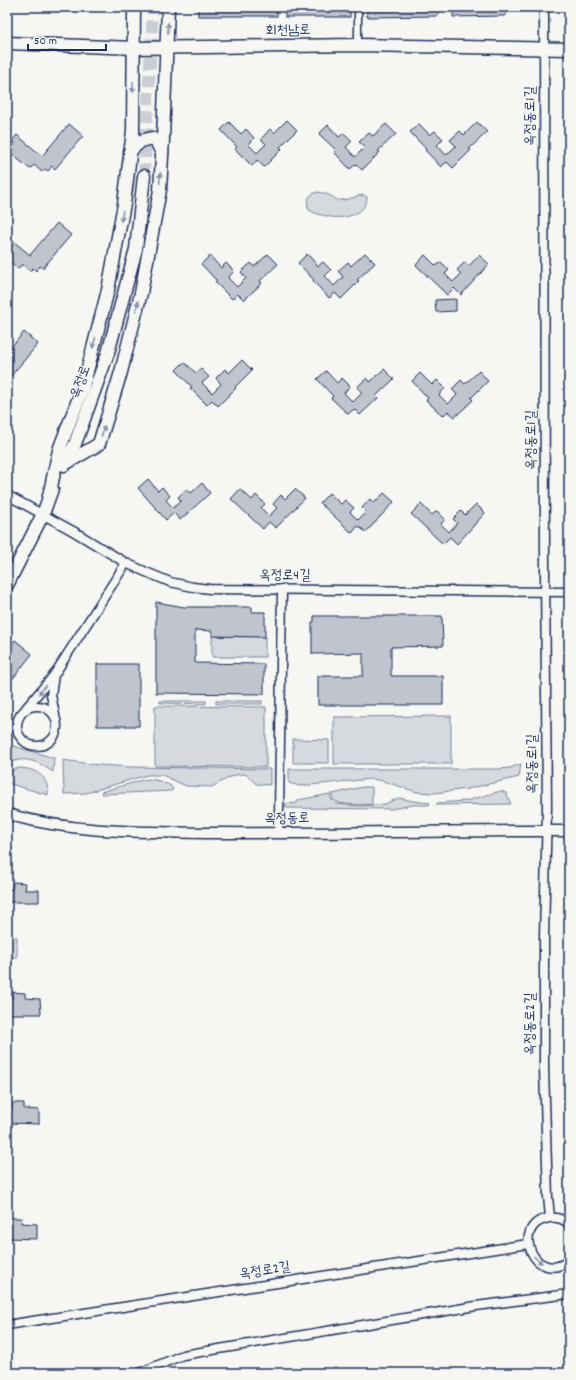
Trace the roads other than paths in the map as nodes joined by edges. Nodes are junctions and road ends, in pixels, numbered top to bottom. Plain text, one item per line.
1 (134, 7) edge
2 (168, 7) edge
3 (358, 7) edge
4 (544, 7) edge
5 (7, 43) edge
6 (358, 45) junction
7 (134, 48) junction
8 (167, 48) junction
9 (544, 49) junction
10 (569, 49) edge
11 (130, 151) junction
12 (162, 152) junction
13 (144, 176) tunnel mouth
14 (65, 464) junction
15 (7, 495) edge
16 (49, 496) junction
17 (43, 514) junction
18 (126, 563) junction
19 (7, 585) edge
20 (282, 589) junction
21 (545, 592) junction
22 (569, 592) edge
23 (54, 675) junction
24 (23, 710) junction
25 (57, 721) junction
26 (7, 814) edge
27 (546, 830) junction
28 (569, 831) edge
29 (278, 833) junction
30 (550, 1217) junction
31 (569, 1224) edge
32 (528, 1244) junction
33 (569, 1260) edge
34 (569, 1294) edge
35 (7, 1325) edge
36 (140, 1373) edge

1 - 7 main road
8 -> 2 main road
3 - 6 street
4 - 9 street, 옥정동로1길
5 - 7 main road, 회천남로
6 - 8 main road, 회천남로
6 - 9 main road, 회천남로
7 - 8 main road, 회천남로
7 -> 11 main road
8 - 12 main road
9 - 10 main road, 회천남로
9 - 21 street, 옥정동로1길
11 - 12 main road
11 -> 16 main road
14 -> 12 main road
13 - 14 main road, 옥정로
14 - 16 main road, 옥정로
15 - 17 street, 옥정로4길
16 - 17 main road, 옥정로
17 - 18 street, 옥정로4길
17 - 19 main road, 옥정로
18 - 20 street, 옥정로4길
18 - 23 street
20 - 21 street, 옥정로4길
20 - 29 street
21 - 22 street, 옥정로4길
21 - 27 street, 옥정동로1길
23 -> 24 street
23 - 25 street
24 - 25 street
24 - 25 street
26 - 29 street, 옥정동로
27 - 28 street, 옥정동로
27 - 29 street, 옥정동로
27 - 30 street, 옥정동로2길
30 - 31 street
30 - 32 street
32 -> 33 street
32 - 35 street, 옥정로2길
34 - 36 street

